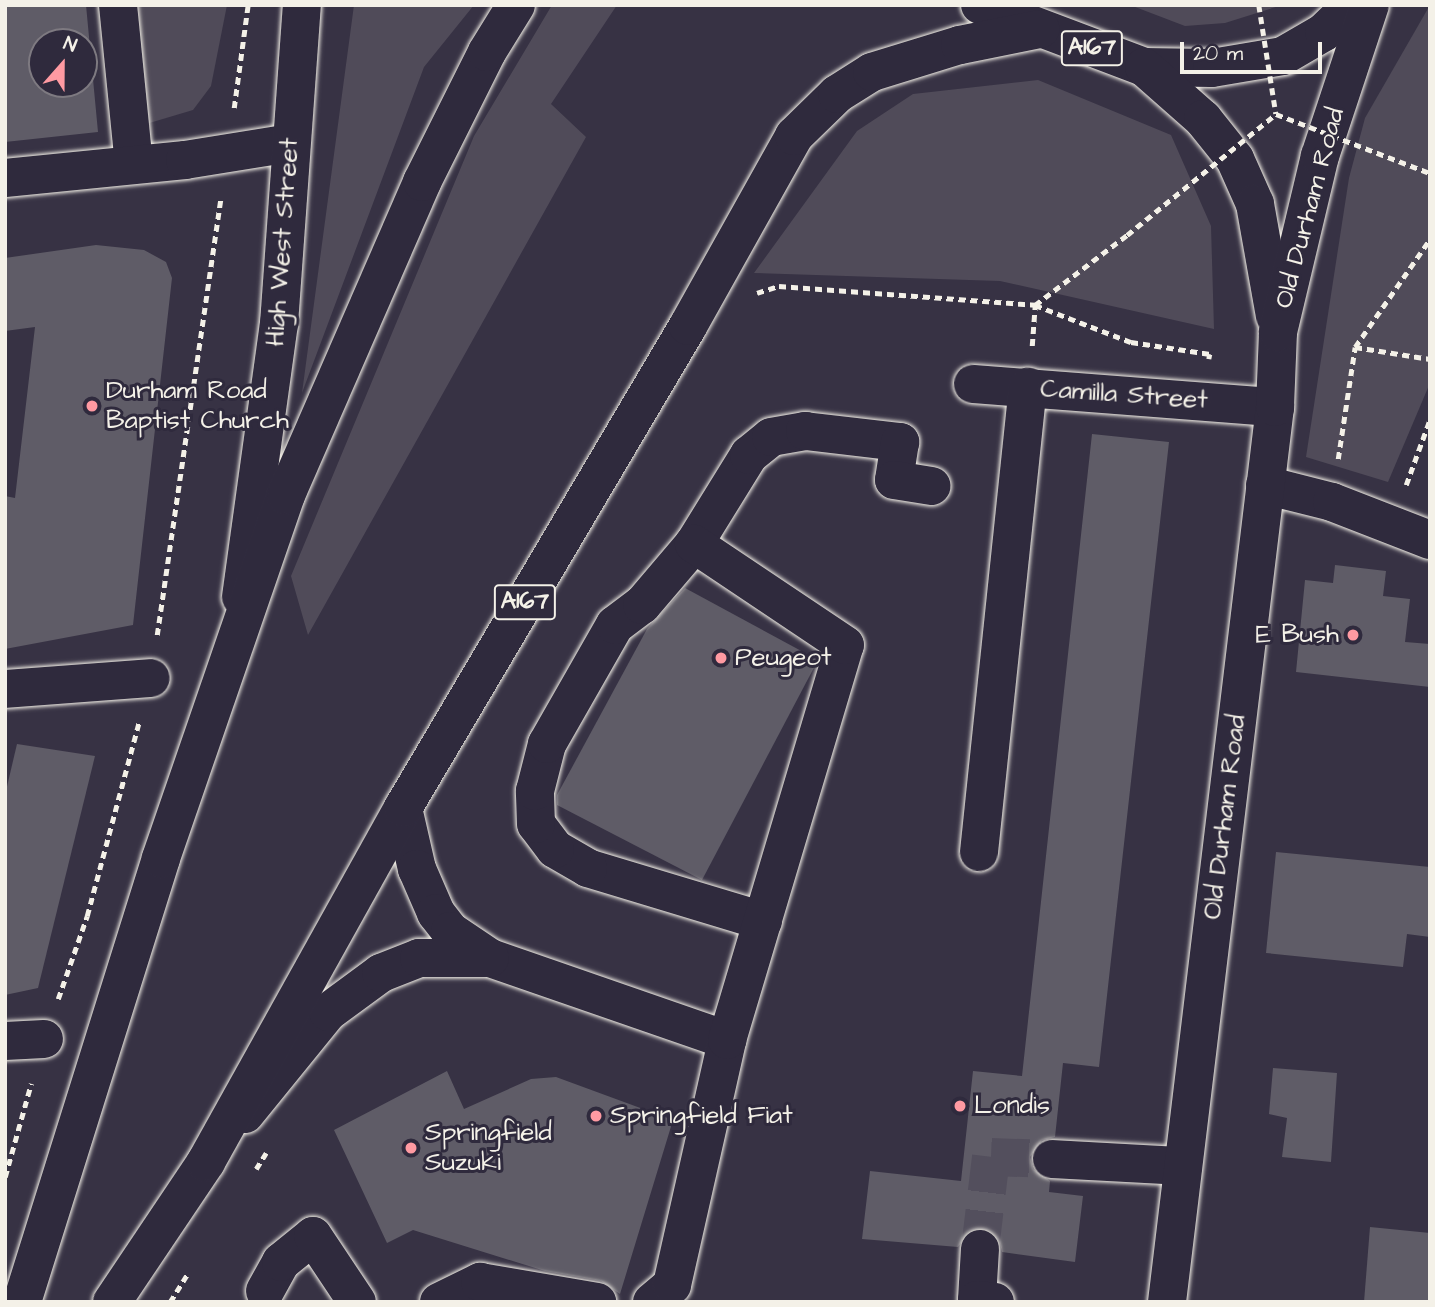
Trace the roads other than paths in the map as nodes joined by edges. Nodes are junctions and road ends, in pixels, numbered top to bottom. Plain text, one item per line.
1 (118, 5) edge
2 (302, 5) edge
3 (516, 5) edge
4 (980, 5) edge
5 (1352, 5) edge
6 (1370, 5) edge
7 (1040, 29) junction
8 (1143, 67) junction
9 (291, 143) junction
10 (134, 164) junction
11 (5, 178) edge
12 (1278, 332) junction
13 (973, 384) dead end
14 (1028, 387) junction
15 (1275, 407) junction
16 (1265, 485) junction
17 (932, 486) dead end
18 (1430, 540) edge
19 (694, 544) junction
20 (235, 644) junction
21 (151, 678) road end
22 (5, 689) edge
23 (403, 808) junction
24 (979, 852) dead end
25 (763, 921) junction
26 (490, 958) junction
27 (44, 1039) road end
28 (727, 1040) junction
29 (5, 1041) edge
30 (1052, 1159) tunnel mouth
31 (206, 1162) junction
32 (1183, 1166) junction
33 (980, 1249) tunnel mouth
34 (265, 1291) dead end
35 (22, 1302) edge
36 (112, 1302) edge
37 (357, 1302) edge
38 (439, 1302) edge
39 (597, 1302) edge
40 (652, 1302) edge
41 (995, 1302) edge
42 (1167, 1302) edge

1 - 10 main road
2 - 9 main road, High West Street
3 - 20 main road
4 - 7 main road, A167
5 - 8 main road, A167
6 - 12 main road, Old Durham Road
7 - 8 main road, A167
7 - 23 main road, A167
8 - 12 main road, Old Durham Road
9 - 10 main road
9 - 20 main road, High West Street
10 - 11 main road
12 - 15 main road, Old Durham Road
13 - 14 main road, Camilla Street
14 - 15 main road, Camilla Street
14 - 24 main road
15 - 16 main road, Old Durham Road
16 - 18 main road
16 - 32 main road, Old Durham Road
17 - 19 main road
19 - 25 main road
19 - 25 main road
20 - 35 main road
21 - 22 main road
23 - 26 main road
23 - 31 main road, A167
25 - 28 main road
26 - 28 main road
26 - 31 main road
27 - 29 main road
28 - 40 main road
30 - 32 main road
31 - 36 main road, A167
32 - 42 main road, Old Durham Road
33 - 41 main road
34 - 37 main road
38 - 39 main road

